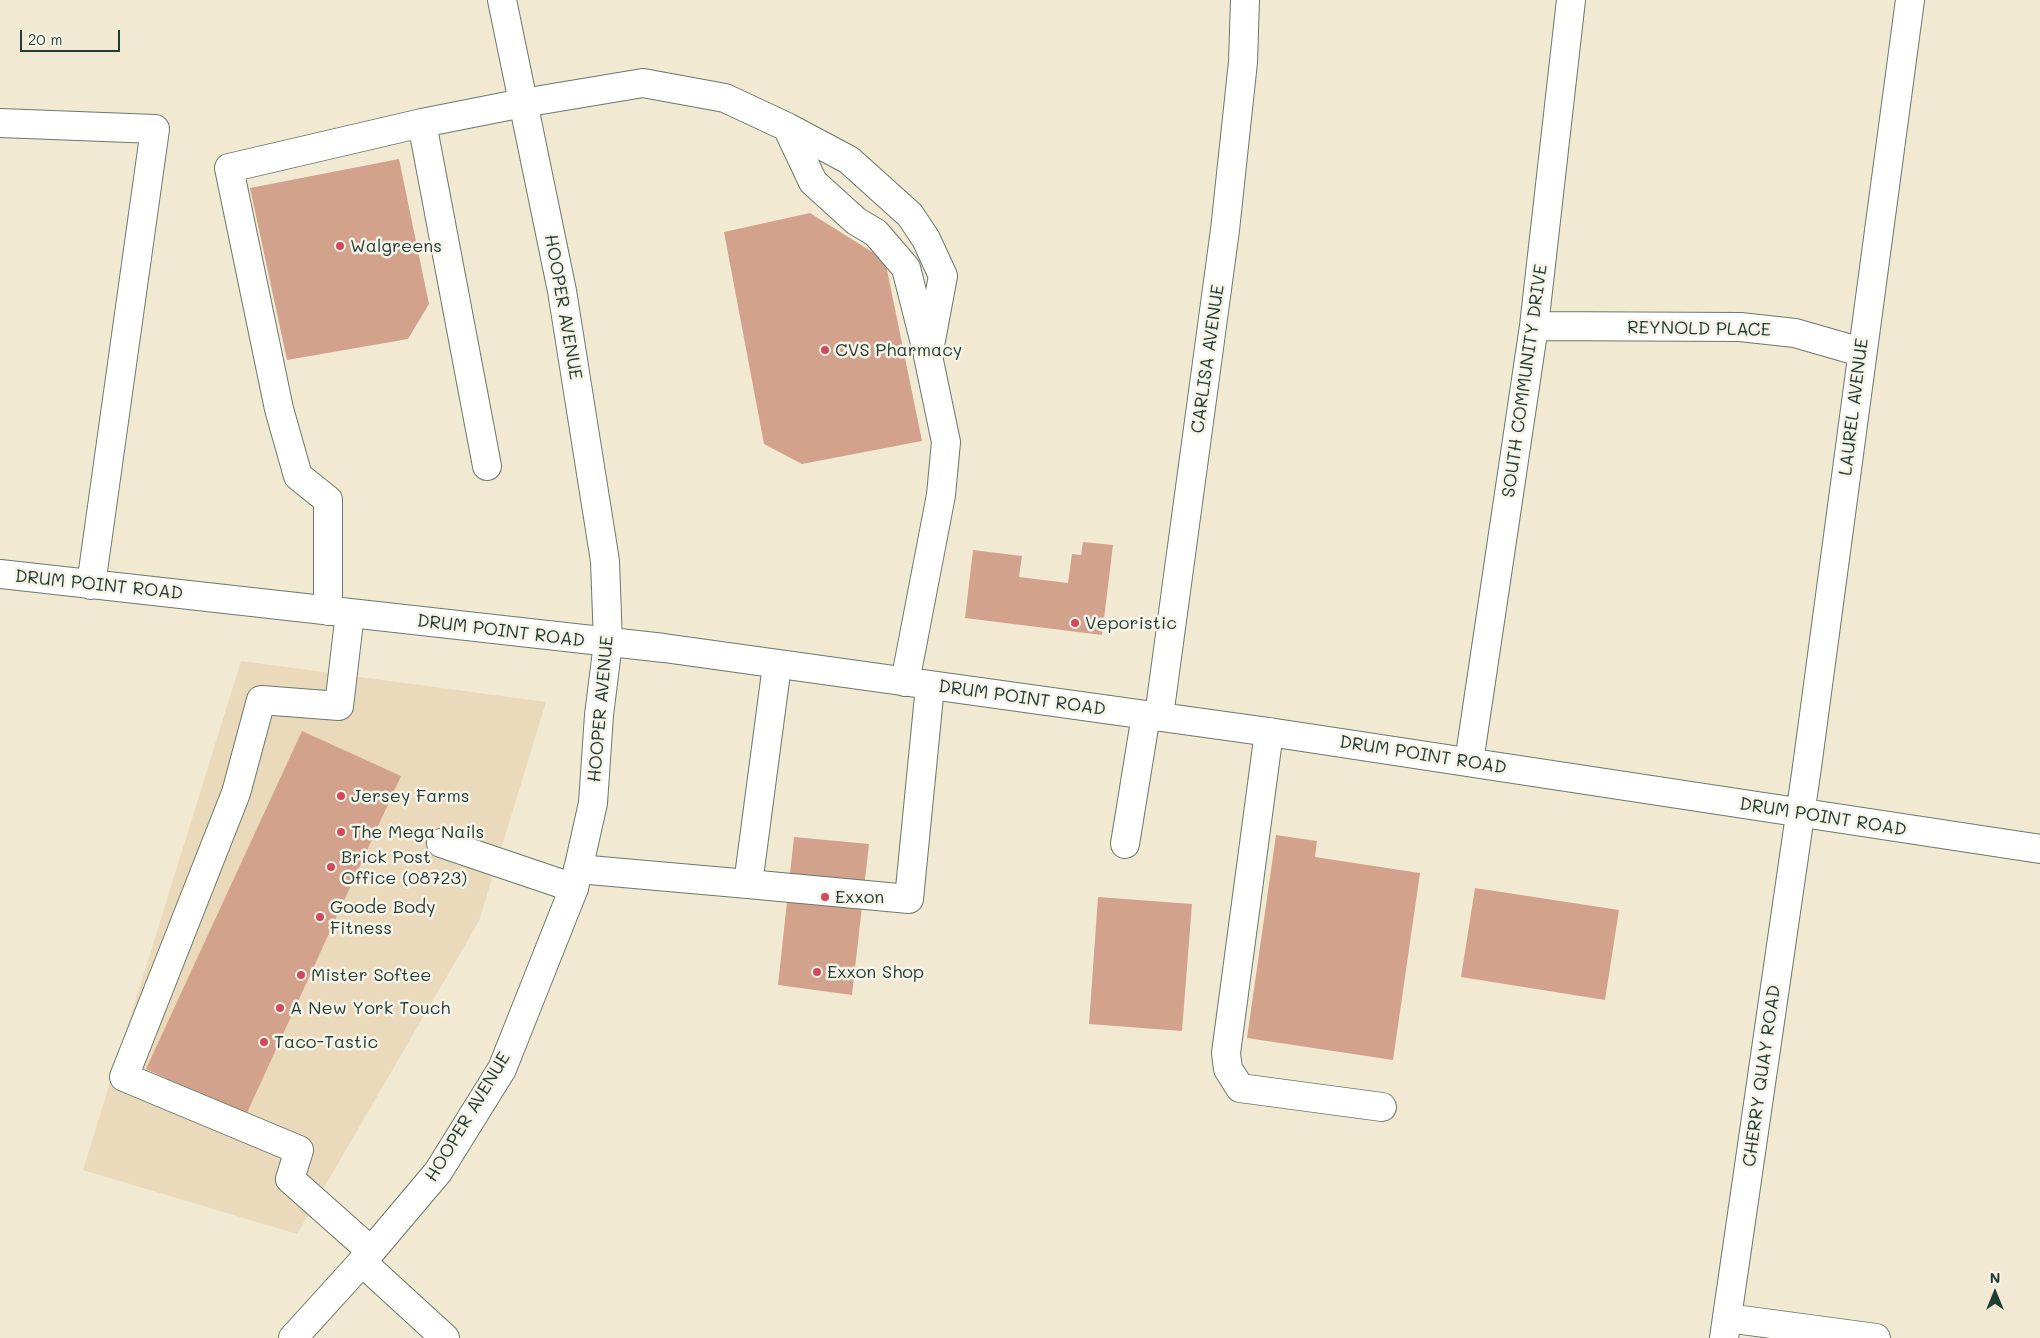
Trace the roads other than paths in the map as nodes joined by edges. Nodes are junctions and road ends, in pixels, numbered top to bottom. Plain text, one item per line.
1 (502, 0) edge
2 (1244, 0) edge
3 (1571, 0) edge
4 (1910, 0) edge
5 (523, 103) junction
6 (0, 123) edge
7 (422, 123) junction
8 (788, 128) junction
9 (1534, 326) junction
10 (1861, 352) junction
11 (928, 356) junction
12 (487, 466) dead end
13 (0, 574) edge
14 (92, 585) junction
15 (339, 612) junction
16 (608, 643) junction
17 (777, 665) junction
18 (918, 684) junction
19 (1152, 715) junction
20 (1269, 732) junction
21 (1468, 762) junction
22 (1799, 814) junction
23 (441, 843) dead end
24 (1125, 844) dead end
25 (2040, 849) edge
26 (576, 878) junction
27 (748, 884) junction
28 (1382, 1107) dead end
29 (367, 1257) junction
30 (1725, 1328) edge
31 (293, 1338) edge
32 (445, 1338) edge
33 (1876, 1338) edge

1 - 5 street, HOOPER AVENUE
2 - 19 street, CARLISA AVENUE
3 - 9 street, SOUTH COMMUNITY DRIVE
4 - 10 street, LAUREL AVENUE
5 - 7 street
5 - 8 street
5 - 16 street, HOOPER AVENUE
6 - 14 street
7 - 12 street
7 - 15 street
8 - 11 street
8 - 11 street
9 - 10 street, REYNOLD PLACE
9 - 21 street, SOUTH COMMUNITY DRIVE
10 - 22 street, LAUREL AVENUE
11 - 18 street
13 - 14 street, DRUM POINT ROAD
14 - 15 street, DRUM POINT ROAD
15 - 16 street, DRUM POINT ROAD
15 - 29 street
16 - 17 street, DRUM POINT ROAD
16 - 26 street, HOOPER AVENUE
17 - 18 street, DRUM POINT ROAD
17 - 27 street
18 - 19 street, DRUM POINT ROAD
18 - 27 street
19 - 20 street, DRUM POINT ROAD
19 - 24 street, CARLISA AVENUE
20 - 21 street, DRUM POINT ROAD
20 - 28 street
21 - 22 street, DRUM POINT ROAD
22 - 25 street, DRUM POINT ROAD
22 - 30 street, CHERRY QUAY ROAD
23 - 26 street
26 - 27 street
26 - 29 street, HOOPER AVENUE
29 - 31 street, HOOPER AVENUE
29 - 32 street
30 - 33 street

